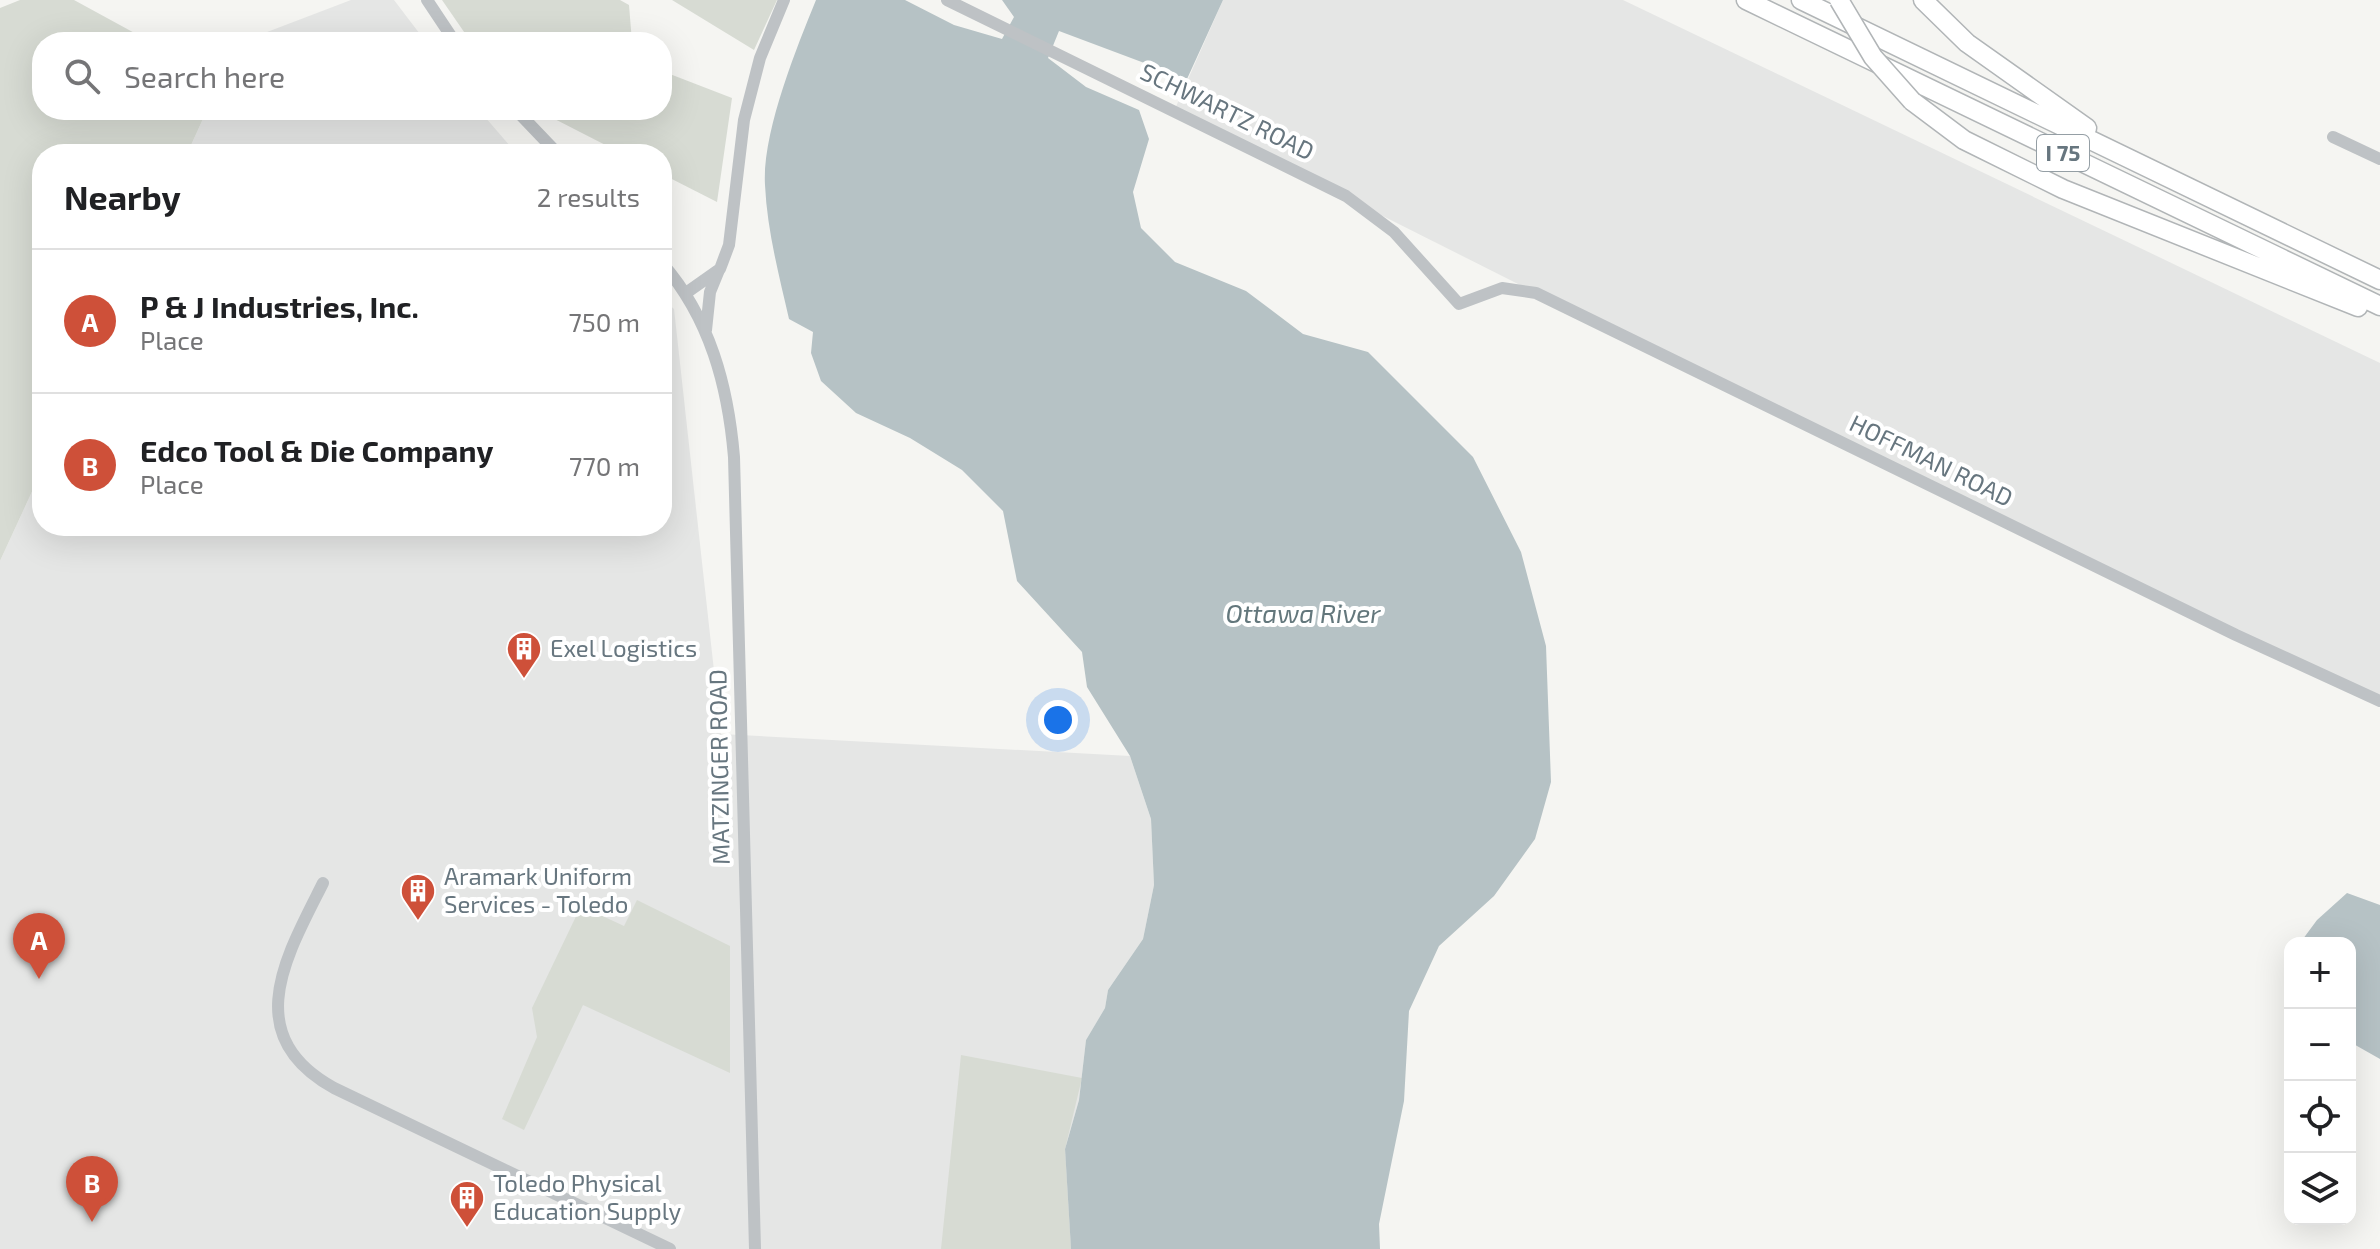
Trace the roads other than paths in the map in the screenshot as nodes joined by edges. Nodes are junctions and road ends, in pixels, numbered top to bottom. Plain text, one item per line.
1 (427, 0) edge
2 (784, 0) edge
3 (947, 0) edge
4 (1746, 0) edge
5 (1801, 0) edge
6 (1839, 0) edge
7 (1923, 0) edge
8 (448, 32) edge
9 (526, 120) edge
10 (2333, 137) dead end
11 (548, 144) edge
12 (2125, 156) junction
13 (2380, 159) edge
14 (720, 269) junction
15 (672, 276) edge
16 (2380, 280) edge
17 (686, 293) junction
18 (1459, 304) joint
19 (2380, 306) edge
20 (2380, 315) edge
21 (705, 333) junction
22 (2380, 701) edge
23 (323, 883) dead end
24 (670, 1249) edge
25 (755, 1249) edge

1 - 8 street
2 - 14 street
3 - 18 street, SCHWARTZ ROAD
4 - 19 highway, I 75
5 - 12 highway, I 75
6 - 20 highway, bridge
7 - 12 highway
9 - 11 street
10 - 13 street
12 - 16 highway, I 75
14 - 17 street
14 - 21 street
15 - 17 street, MATZINGER ROAD
17 - 21 street, MATZINGER ROAD
18 - 22 street, HOFFMAN ROAD
21 - 25 street, MATZINGER ROAD
23 - 24 street

